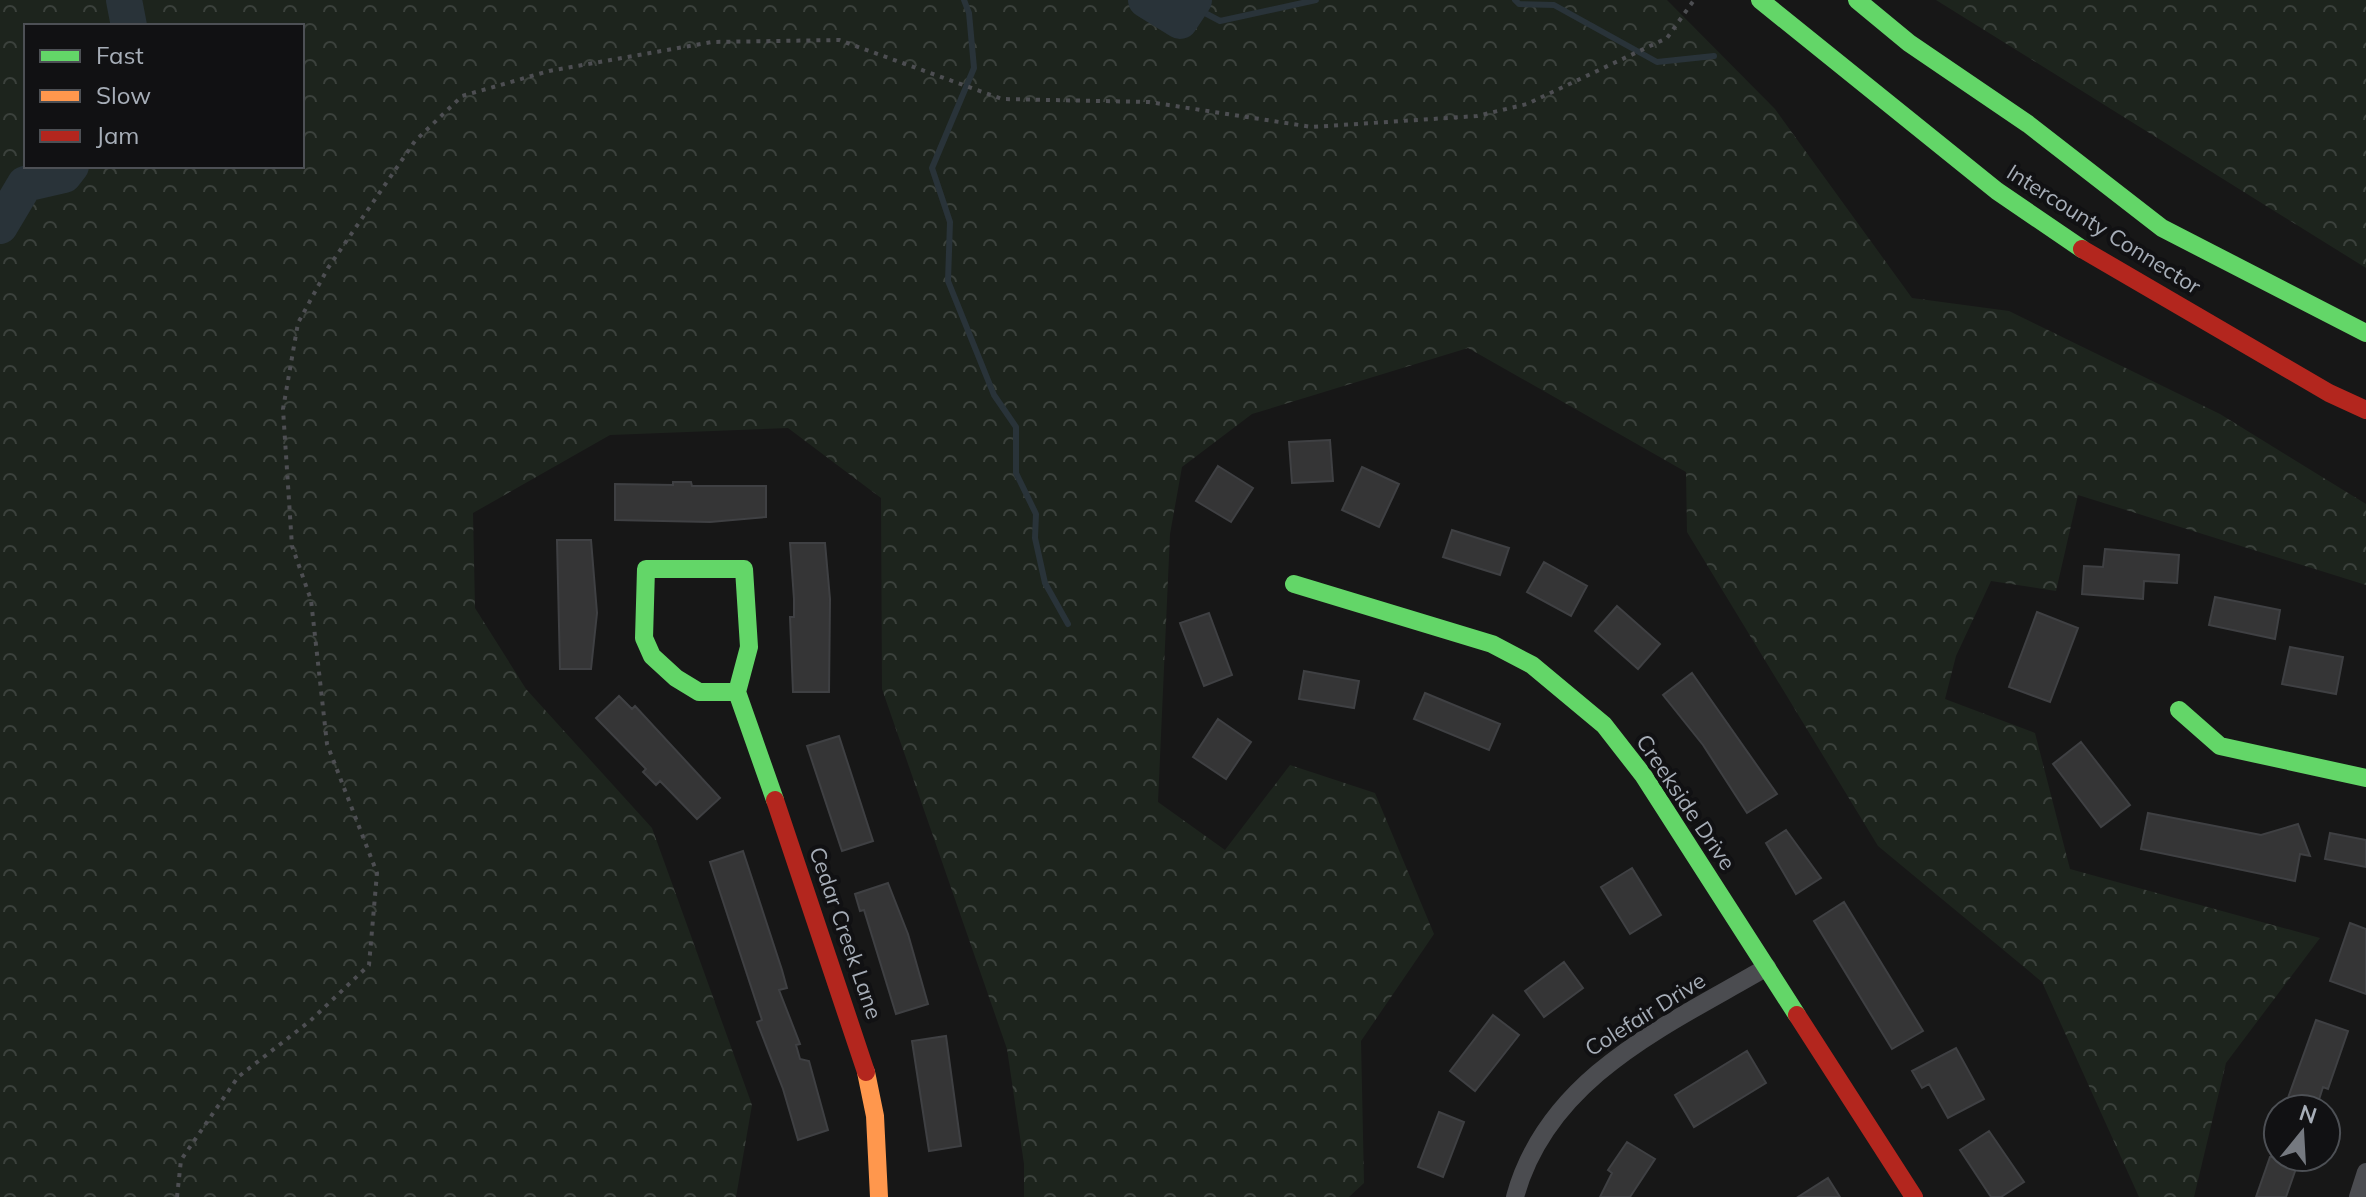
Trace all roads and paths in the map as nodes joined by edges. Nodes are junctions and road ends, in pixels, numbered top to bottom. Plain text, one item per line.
1 (1694, 0) edge
2 (1760, 0) edge
3 (1857, 0) edge
4 (2366, 333) edge
5 (2366, 410) edge
6 (1294, 584) dead end
7 (737, 692) junction
8 (2179, 710) dead end
9 (2366, 778) edge
10 (1767, 967) junction
11 (2366, 1172) edge
12 (177, 1197) edge
13 (879, 1197) edge
14 (1515, 1197) edge
15 (1914, 1197) edge
16 (2358, 1197) edge

1 - 12 path
2 - 5 main road, Intercounty Connector
3 - 4 main road, Intercounty Connector
6 - 10 main road, Creekside Drive
7 - 7 main road
7 - 13 main road, Cedar Creek Lane
8 - 9 main road
10 - 14 street, Colefair Drive
10 - 15 main road, Creekside Drive
11 - 16 street

